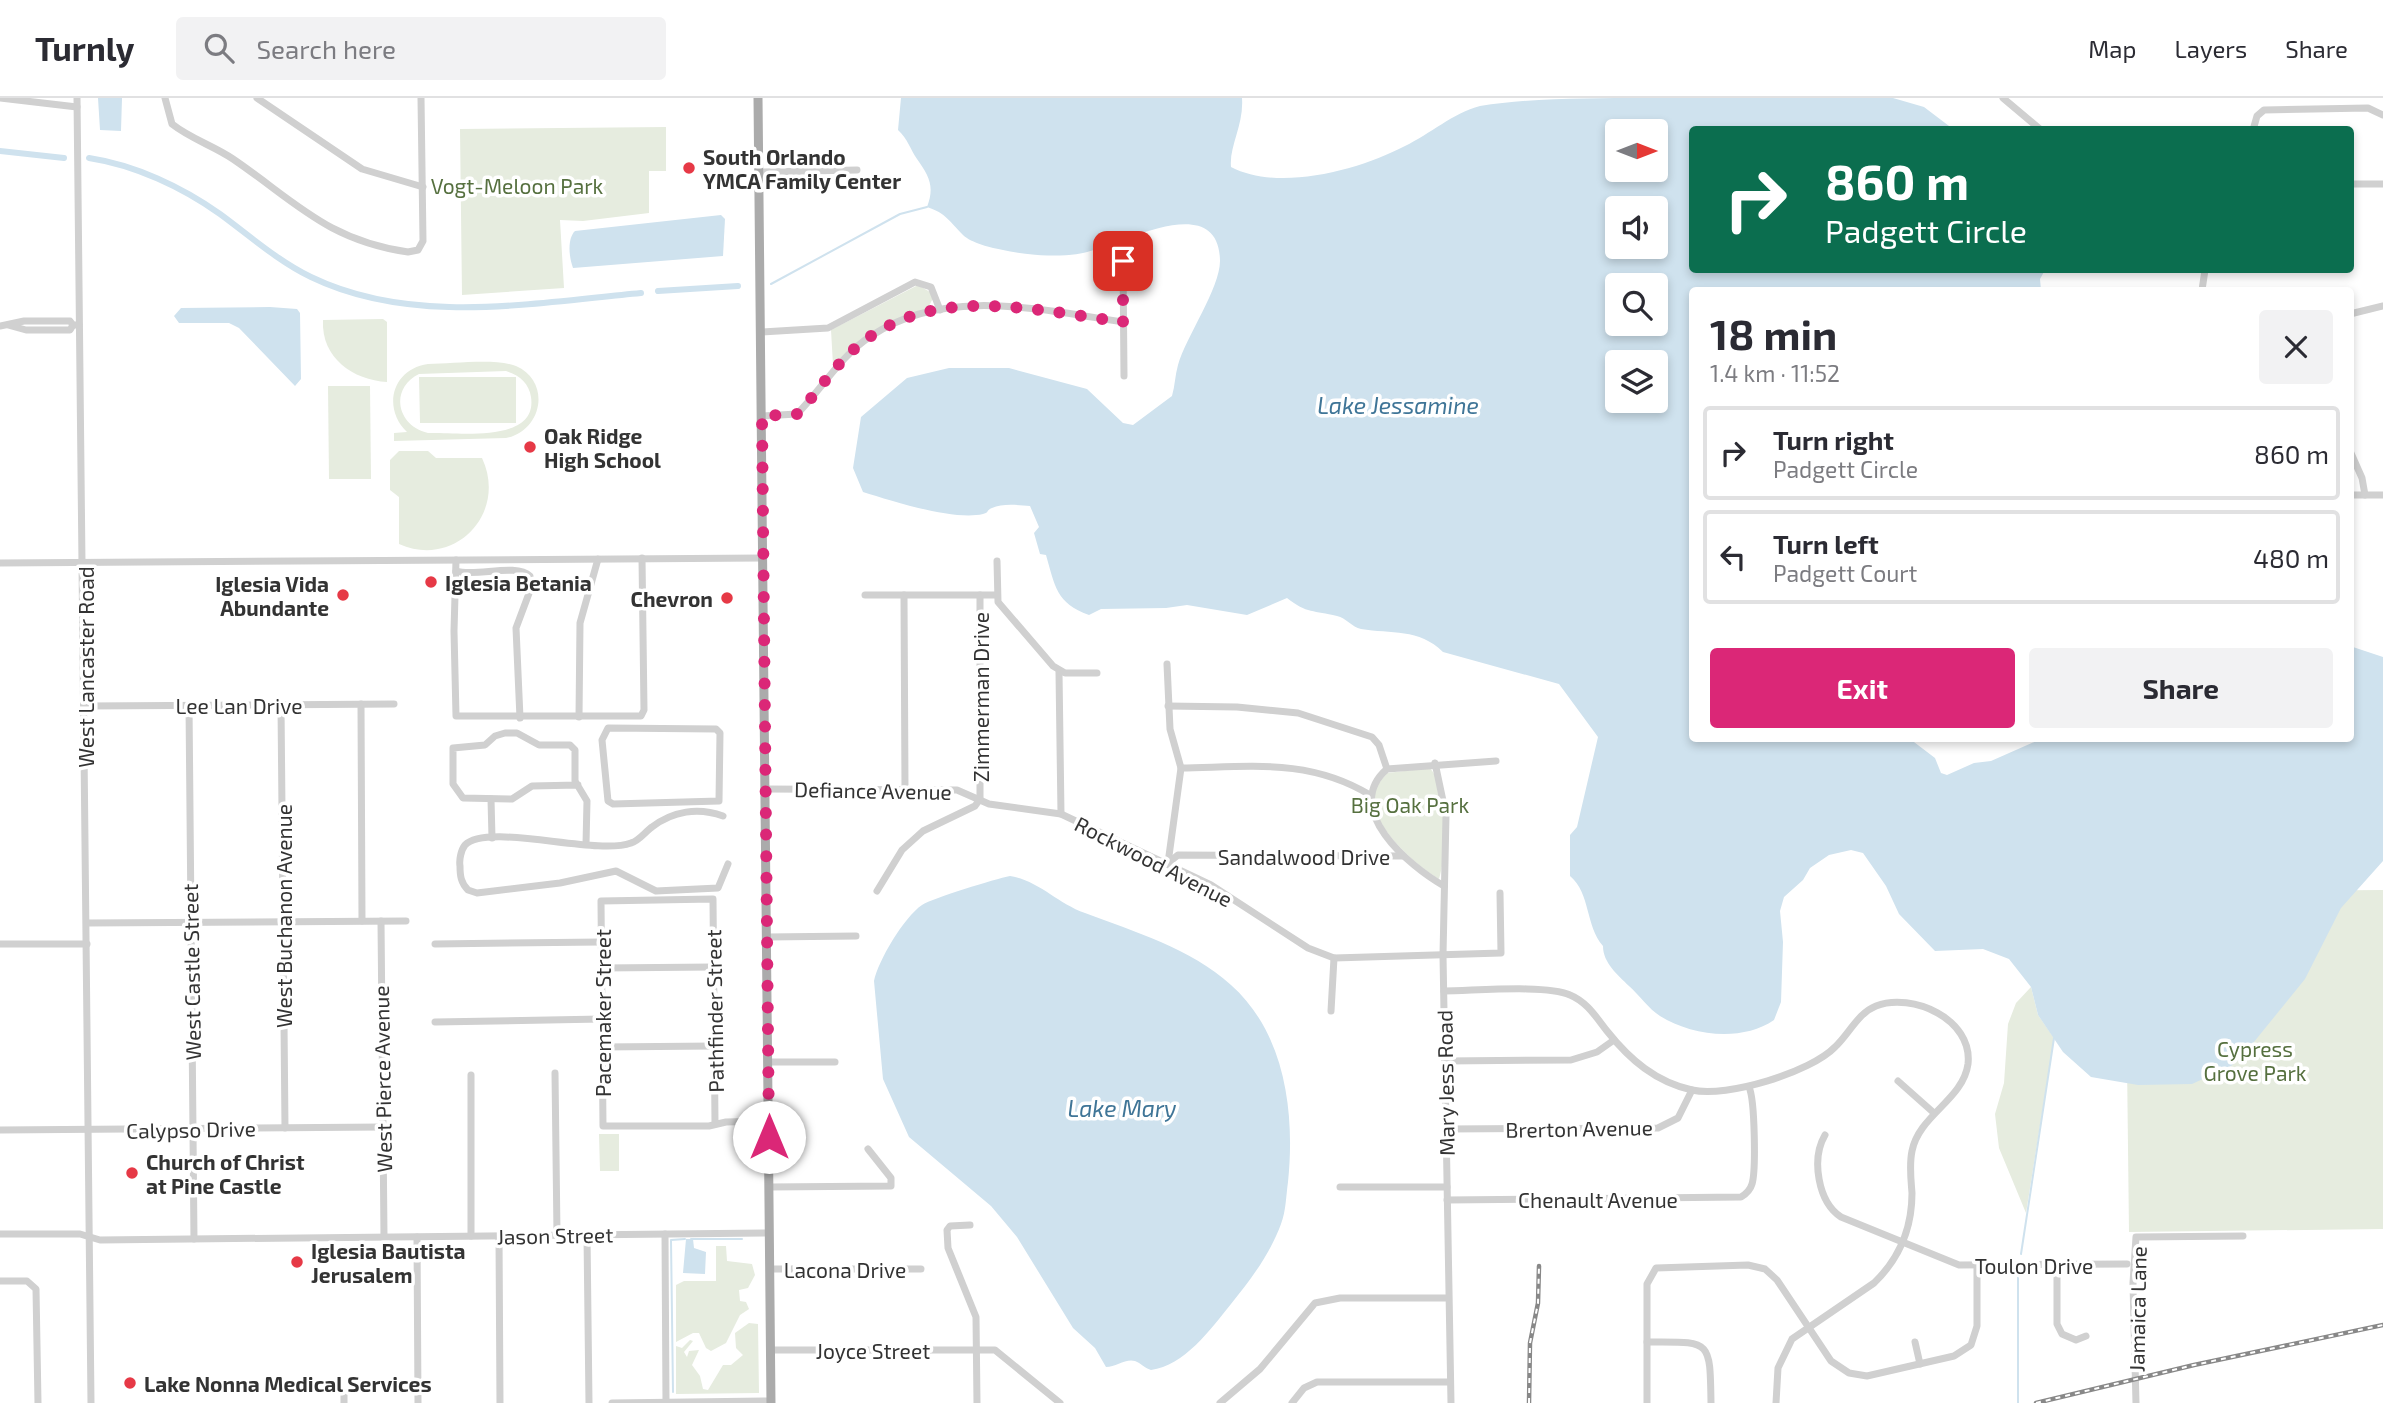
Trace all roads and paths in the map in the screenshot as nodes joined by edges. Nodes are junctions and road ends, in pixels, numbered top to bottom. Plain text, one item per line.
1 (0, 98) edge
2 (77, 98) edge
3 (164, 98) edge
4 (257, 98) edge
5 (421, 98) edge
6 (758, 98) edge
7 (2003, 98) edge
8 (77, 107) junction
9 (2383, 115) edge
10 (2036, 126) edge
11 (2254, 126) edge
12 (857, 170) dead end
13 (759, 172) junction
14 (2354, 184) edge
15 (2383, 184) edge
16 (423, 187) junction
17 (1123, 261) dead end
18 (2383, 306) edge
19 (940, 310) junction
20 (2354, 313) edge
21 (1123, 322) junction
22 (4, 325) edge
23 (76, 325) junction
24 (761, 332) junction
25 (1124, 376) dead end
26 (762, 416) junction
27 (2354, 460) edge
28 (2354, 495) edge
29 (2365, 495) junction
30 (2383, 495) edge
31 (642, 558) junction
32 (763, 558) junction
33 (597, 559) junction
34 (456, 560) junction
35 (997, 561) dead end
36 (0, 563) edge
37 (84, 563) junction
38 (456, 571) junction
39 (865, 595) dead end
40 (904, 595) junction
41 (980, 595) junction
42 (996, 595) junction
43 (1167, 663) dead end
44 (1059, 672) junction
45 (1097, 673) dead end
46 (361, 704) junction
47 (394, 704) dead end
48 (189, 705) junction
49 (281, 705) junction
50 (85, 706) junction
51 (1168, 706) junction
52 (579, 717) junction
53 (520, 718) junction
54 (1496, 761) dead end
55 (1435, 763) junction
56 (603, 765) joint
57 (1181, 768) junction
58 (1387, 769) junction
59 (578, 785) junction
60 (765, 789) junction
61 (905, 789) junction
62 (1370, 795) junction
63 (491, 799) junction
64 (980, 799) junction
65 (1060, 814) junction
66 (723, 816) dead end
67 (492, 838) junction
68 (586, 844) junction
69 (1402, 856) junction
70 (1168, 863) junction
71 (728, 864) dead end
72 (1444, 886) junction
73 (877, 891) dead end
74 (1500, 893) dead end
75 (601, 901) joint
76 (362, 921) junction
77 (380, 921) junction
78 (406, 921) dead end
79 (191, 922) junction
80 (283, 922) junction
81 (87, 923) junction
82 (856, 936) dead end
83 (767, 937) junction
84 (601, 942) junction
85 (0, 944) edge
86 (87, 944) junction
87 (435, 944) dead end
88 (1443, 955) junction
89 (1334, 958) junction
90 (713, 967) junction
91 (601, 968) junction
92 (1444, 991) junction
93 (1331, 1012) dead end
94 (602, 1019) junction
95 (435, 1022) dead end
96 (1614, 1040) junction
97 (714, 1046) junction
98 (602, 1047) junction
99 (1445, 1061) junction
100 (768, 1062) junction
101 (835, 1062) dead end
102 (555, 1073) dead end
103 (471, 1075) dead end
104 (1898, 1080) dead end
105 (1749, 1087) junction
106 (1692, 1090) junction
107 (1934, 1113) junction
108 (768, 1121) junction
109 (715, 1124) junction
110 (383, 1127) junction
111 (285, 1128) junction
112 (193, 1129) junction
113 (1446, 1129) junction
114 (0, 1130) edge
115 (88, 1130) junction
116 (1825, 1135) dead end
117 (868, 1149) dead end
118 (769, 1187) junction
119 (1340, 1187) dead end
120 (1447, 1187) junction
121 (1447, 1200) junction
122 (970, 1224) dead end
123 (769, 1233) junction
124 (0, 1234) edge
125 (665, 1234) junction
126 (556, 1235) junction
127 (587, 1235) junction
128 (384, 1236) junction
129 (471, 1236) junction
130 (499, 1236) junction
131 (2243, 1236) dead end
132 (89, 1237) junction
133 (417, 1237) junction
134 (194, 1239) junction
135 (1904, 1243) junction
136 (2127, 1264) dead end
137 (2057, 1265) junction
138 (1977, 1266) junction
139 (769, 1269) junction
140 (920, 1269) dead end
141 (0, 1281) edge
142 (1448, 1298) junction
143 (1808, 1326) junction
144 (2086, 1335) dead end
145 (1647, 1342) junction
146 (1915, 1342) dead end
147 (976, 1349) junction
148 (770, 1350) junction
149 (1920, 1364) junction
150 (1450, 1382) junction
151 (666, 1402) edge
152 (771, 1402) edge
153 (37, 1403) edge
154 (91, 1403) edge
155 (418, 1403) edge
156 (500, 1403) edge
157 (589, 1403) edge
158 (612, 1403) edge
159 (976, 1403) edge
160 (1060, 1403) edge
161 (1220, 1403) edge
162 (1292, 1403) edge
163 (1451, 1403) edge
164 (1647, 1403) edge
165 (1710, 1403) edge
166 (1776, 1403) edge
167 (2136, 1403) edge

1 - 8 street
2 - 8 street, West Lancaster Road
3 - 16 street
4 - 16 street
5 - 16 street
6 - 13 main road
7 - 10 street
8 - 23 street, West Lancaster Road
9 - 11 street
12 - 13 street
13 - 24 main road
14 - 15 street
17 - 21 street
18 - 20 street
19 - 21 street
19 - 24 street
19 - 26 street
21 - 25 street
22 - 23 street
23 - 37 street, West Lancaster Road
24 - 26 main road
26 - 32 main road
27 - 29 street
28 - 29 street
29 - 30 street
31 - 32 street
31 - 33 street
31 - 52 street
32 - 60 main road
33 - 34 street
33 - 52 street
34 - 37 street
34 - 38 street
35 - 42 street
36 - 37 street
37 - 50 street, West Lancaster Road
38 - 53 street
38 - 53 street
39 - 40 street
40 - 41 street
40 - 61 street
41 - 42 street
41 - 64 street, Zimmerman Drive
42 - 44 street
43 - 51 street
44 - 45 street
44 - 65 street
46 - 47 street, Lee Lan Drive
46 - 49 street, Lee Lan Drive
46 - 76 street
48 - 49 street, Lee Lan Drive
48 - 50 street, Lee Lan Drive
48 - 79 street, West Castle Street
49 - 80 street, West Buchanon Avenue
50 - 81 street, West Lancaster Road
51 - 57 street
51 - 58 street
52 - 53 street
54 - 55 street
55 - 58 street
55 - 72 street, Mary Jess Road
56 - 56 street
57 - 62 street
57 - 70 street
58 - 62 street
59 - 63 street
59 - 63 street
59 - 68 street
60 - 61 street, Defiance Avenue
60 - 83 main road
61 - 64 street, Defiance Avenue
62 - 69 street
63 - 67 street
64 - 65 street, Rockwood Avenue
64 - 73 street
65 - 70 street, Rockwood Avenue
66 - 68 street
67 - 68 street
67 - 71 street
69 - 70 street, Sandalwood Drive
69 - 72 street
70 - 89 street, Rockwood Avenue
72 - 88 street, Mary Jess Road
74 - 88 street, Rockwood Avenue
75 - 84 street, Pacemaker Street
75 - 90 street, Pathfinder Street
76 - 77 street
76 - 80 street
77 - 78 street
77 - 110 street, West Pierce Avenue
79 - 80 street
79 - 81 street
79 - 112 street, West Castle Street
80 - 111 street, West Buchanon Avenue
81 - 86 street, West Lancaster Road
82 - 83 street
83 - 100 main road
84 - 87 street
84 - 91 street, Pacemaker Street
85 - 86 street
86 - 115 street, West Lancaster Road
88 - 89 street, Rockwood Avenue
88 - 92 street, Mary Jess Road
89 - 93 street
90 - 91 street
90 - 97 street, Pathfinder Street
91 - 94 street, Pacemaker Street
92 - 96 street
92 - 99 street, Mary Jess Road
94 - 95 street
94 - 98 street, Pacemaker Street
96 - 99 street
96 - 106 street
97 - 98 street
97 - 109 street, Pathfinder Street
98 - 109 street, Pacemaker Street
99 - 113 street, Mary Jess Road
100 - 101 street
100 - 108 main road
102 - 126 street
103 - 129 street
104 - 107 street
105 - 106 street
105 - 107 street
105 - 121 street, Chenault Avenue
106 - 113 street, Brerton Avenue
107 - 135 street
108 - 109 street
108 - 118 main road
110 - 111 street, Calypso Drive
110 - 128 street, West Pierce Avenue
111 - 112 street, Calypso Drive
112 - 115 street, Calypso Drive
112 - 134 street, West Castle Street
113 - 120 street, Mary Jess Road
114 - 115 street, Calypso Drive
115 - 132 street, West Lancaster Road
116 - 135 street, Toulon Drive
117 - 118 street
118 - 123 main road
119 - 120 street
120 - 121 street, Mary Jess Road
121 - 142 street, Mary Jess Road
122 - 147 street
123 - 125 street, Jason Street
123 - 139 main road
124 - 132 street, Jason Street
125 - 127 street, Jason Street
125 - 151 street
126 - 127 street, Jason Street
126 - 130 street, Jason Street
127 - 157 street
128 - 133 street, Jason Street
128 - 134 street, Jason Street
129 - 130 street, Jason Street
129 - 133 street, Jason Street
130 - 156 street
131 - 167 street, Jamaica Lane
132 - 134 street, Jason Street
132 - 154 street, West Lancaster Road
133 - 155 street
135 - 138 street, Toulon Drive
135 - 143 street
136 - 137 street, Toulon Drive
137 - 138 street, Toulon Drive
137 - 144 street
138 - 149 street
139 - 140 street, Lacona Drive
139 - 148 main road
141 - 153 street
142 - 150 street, Mary Jess Road
142 - 161 street
143 - 145 street
143 - 149 street
143 - 166 street
145 - 164 street
145 - 165 street
146 - 149 street
147 - 148 street, Joyce Street
147 - 159 street
147 - 160 street, Joyce Street
148 - 152 main road
150 - 162 street
150 - 163 street, Mary Jess Road
151 - 152 street
151 - 158 street

